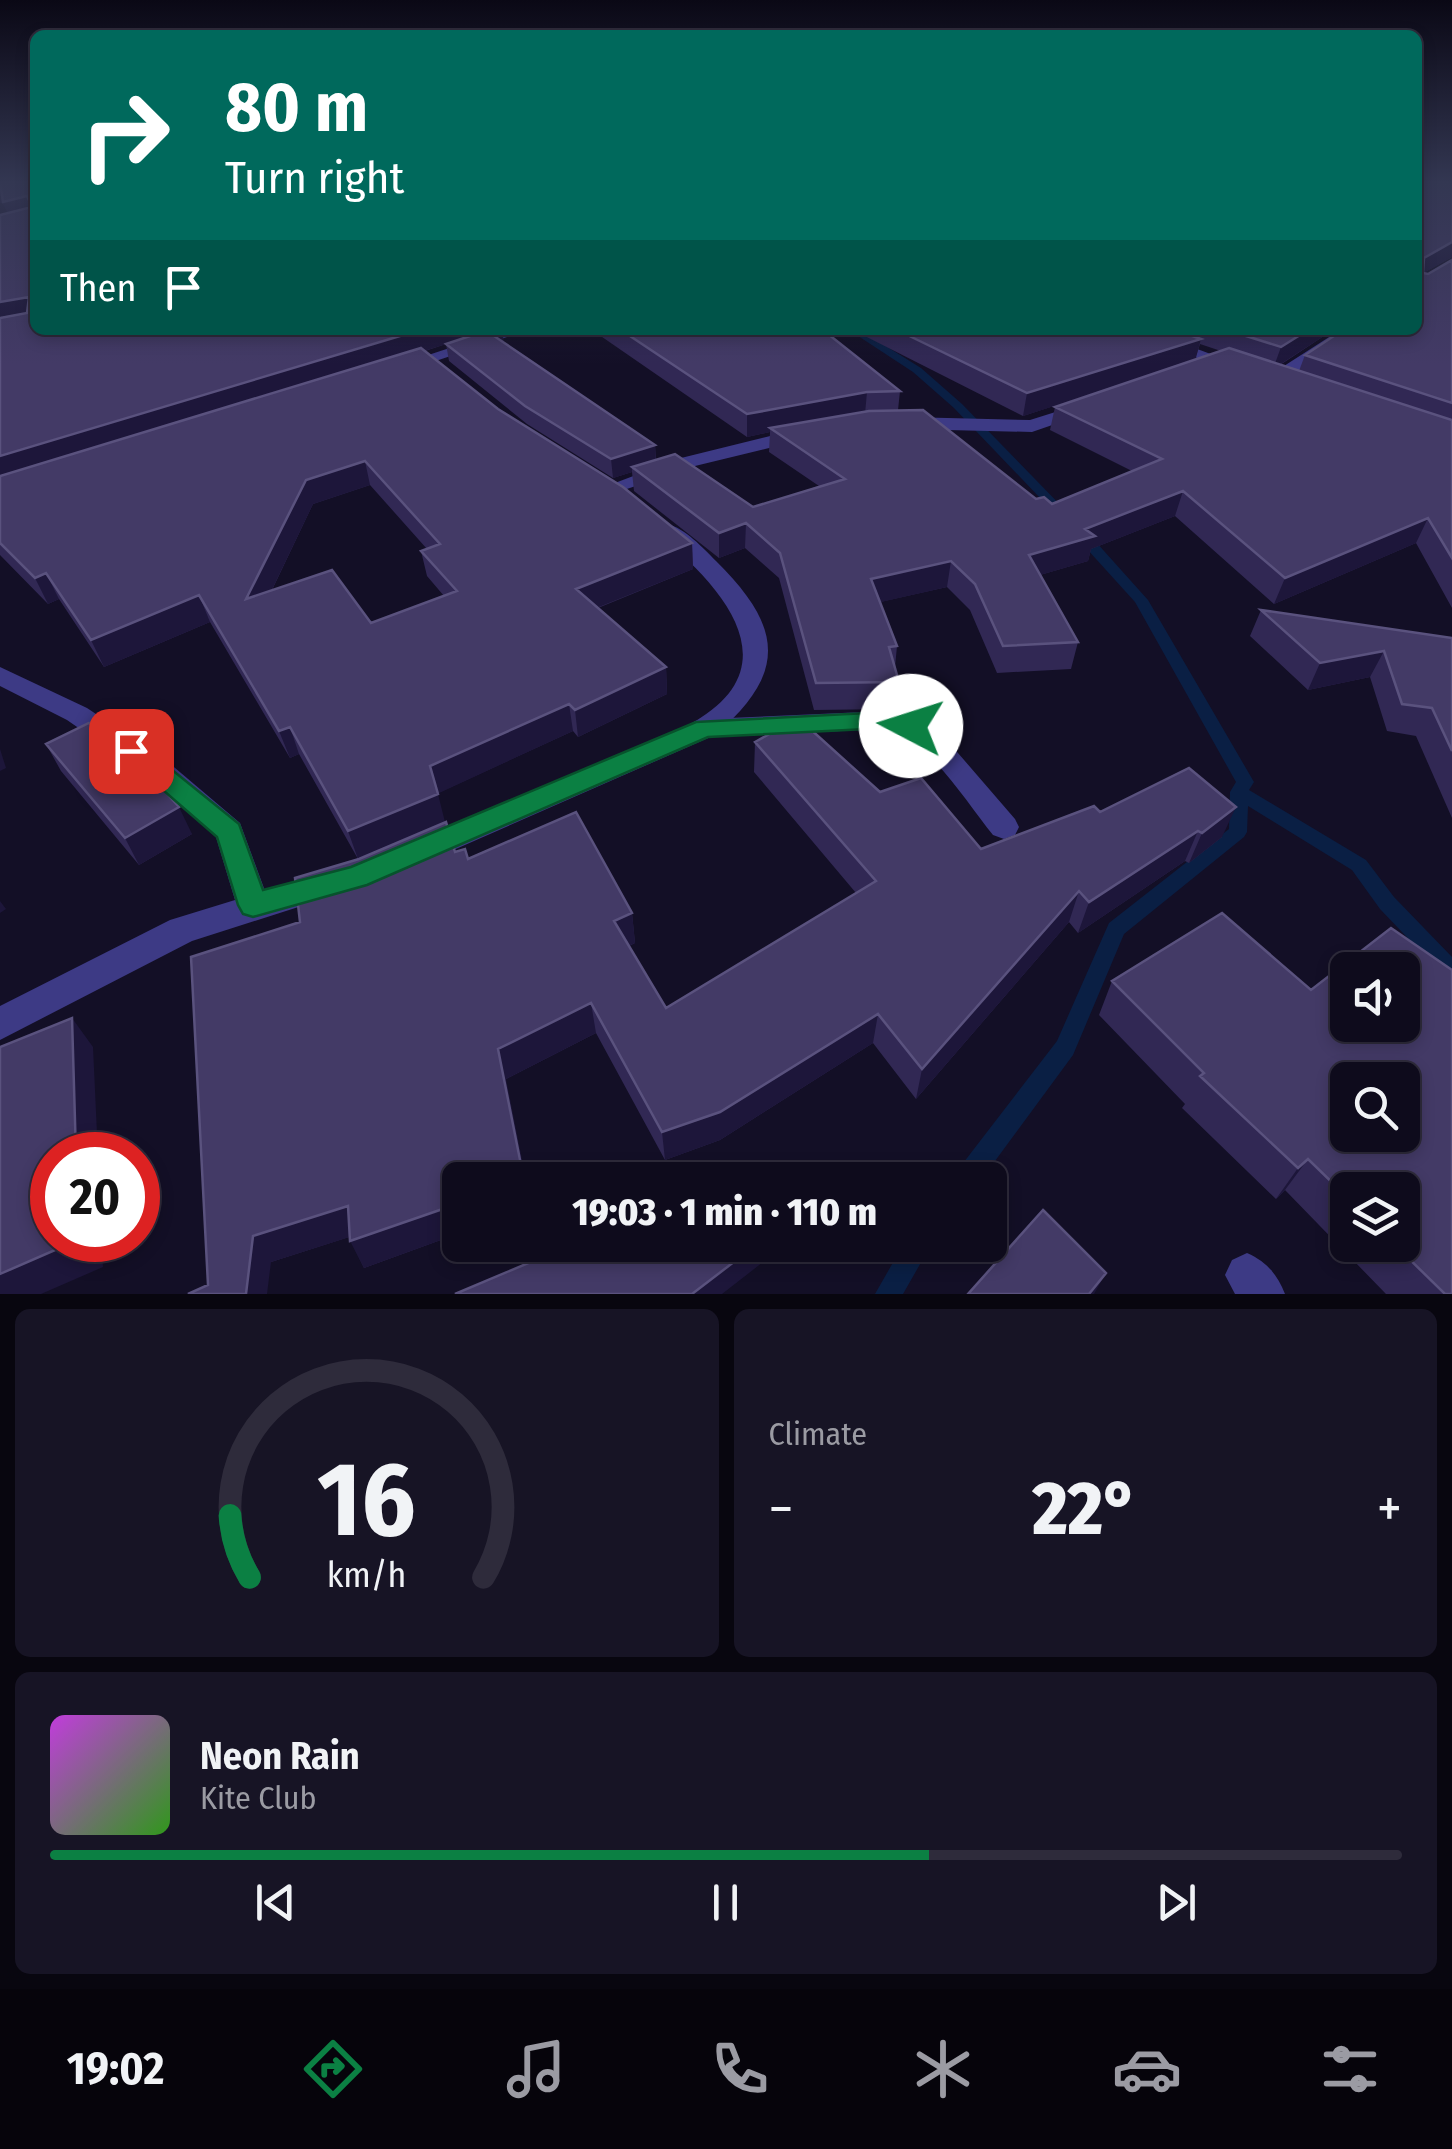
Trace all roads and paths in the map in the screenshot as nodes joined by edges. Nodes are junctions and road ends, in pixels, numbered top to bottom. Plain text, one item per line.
1 (504, 335) edge
2 (1146, 335) edge
3 (1345, 335) edge
4 (428, 358) junction
5 (1221, 361) junction
6 (1183, 374) edge
7 (372, 376) edge
8 (458, 382) edge
9 (1108, 400) edge
10 (884, 423) edge
11 (818, 432) edge
12 (578, 469) edge
13 (609, 489) junction
14 (0, 675) edge
15 (704, 728) junction
16 (1004, 827) dead end
17 (392, 862) edge
18 (357, 877) edge
19 (253, 905) junction
20 (0, 1024) edge

1 - 4 street
2 - 5 street
3 - 5 street
4 - 7 street
4 - 8 street
5 - 6 street
9 - 10 street
11 - 13 street
12 - 13 street
13 - 15 street
14 - 19 street
15 - 16 street
15 - 17 street
18 - 19 street
19 - 20 street

